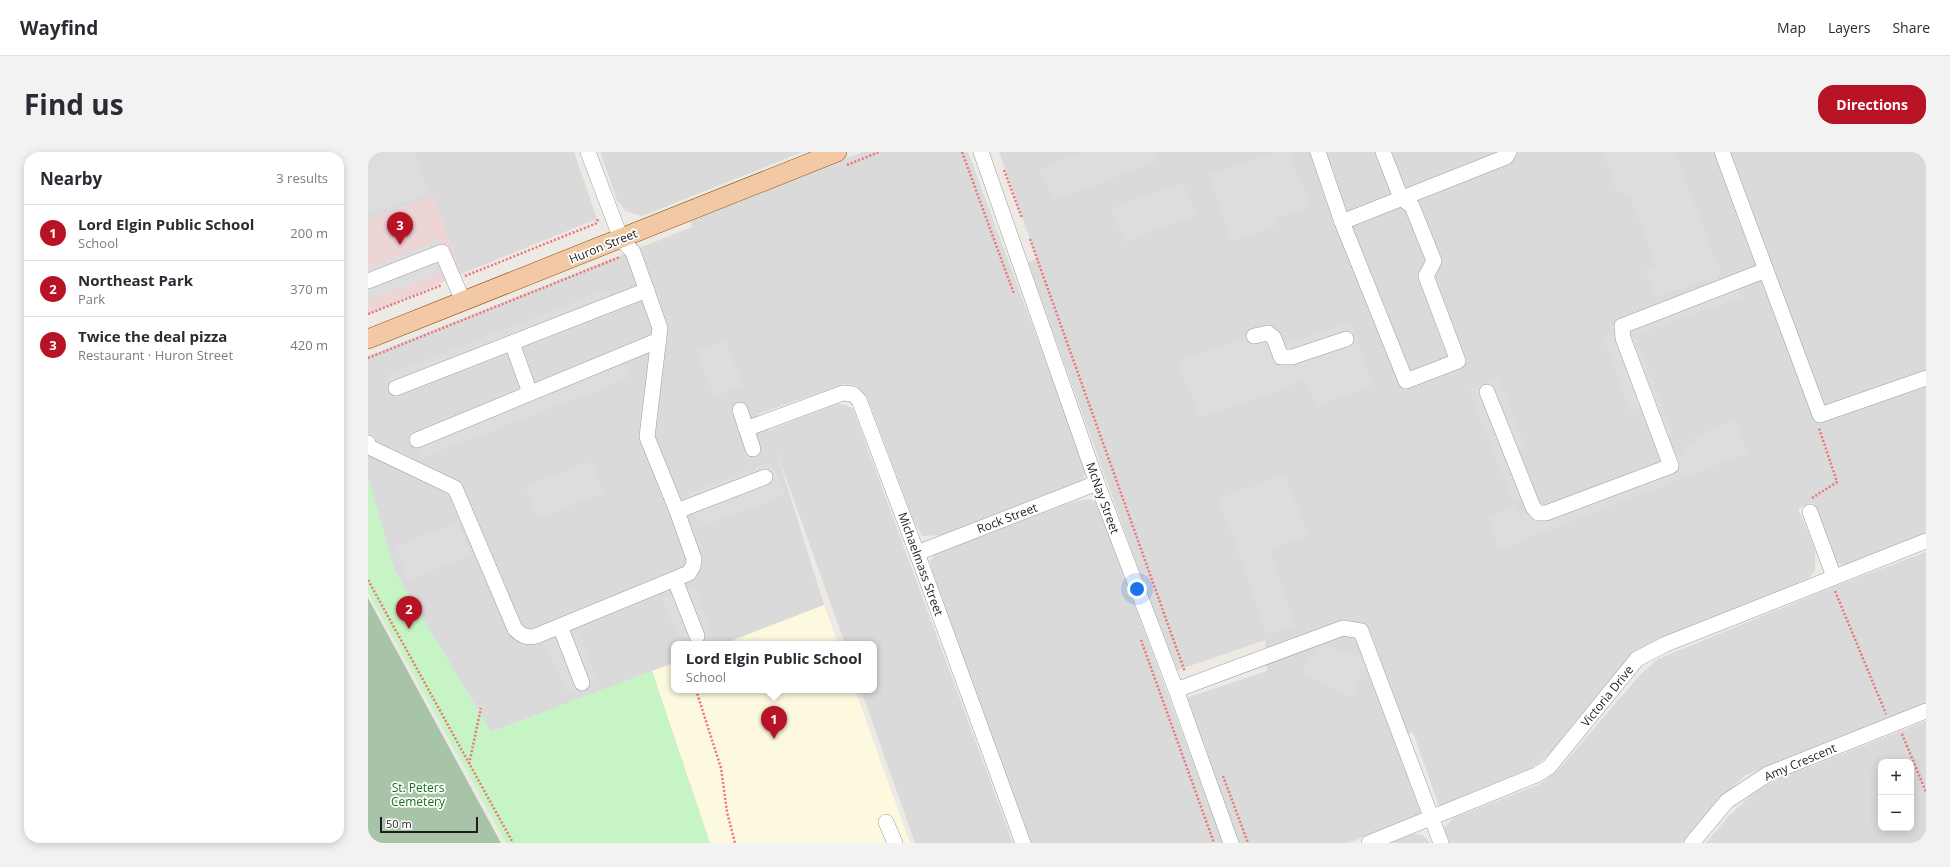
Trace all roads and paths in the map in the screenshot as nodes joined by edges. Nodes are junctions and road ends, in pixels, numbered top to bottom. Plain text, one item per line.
1 (588, 152) edge
2 (837, 152) edge
3 (981, 152) edge
4 (1318, 152) edge
5 (1383, 152) edge
6 (1510, 152) edge
7 (1722, 152) edge
8 (1002, 167) dead end
9 (1401, 198) junction
10 (598, 216) dead end
11 (1022, 218) dead end
12 (1342, 222) junction
13 (1030, 240) dead end
14 (627, 245) junction
15 (1766, 270) junction
16 (454, 280) junction
17 (368, 281) edge
18 (647, 290) junction
19 (463, 301) junction
20 (368, 314) edge
21 (1254, 336) dead end
22 (368, 339) edge
23 (1346, 339) dead end
24 (659, 340) junction
25 (512, 342) junction
26 (368, 358) edge
27 (1926, 378) edge
28 (396, 388) dead end
29 (1487, 392) dead end
30 (530, 393) junction
31 (740, 410) dead end
32 (1819, 428) dead end
33 (746, 429) junction
34 (417, 440) dead end
35 (368, 443) edge
36 (753, 449) dead end
37 (764, 477) dead end
38 (1097, 483) junction
39 (1811, 505) joint
40 (677, 511) junction
41 (1926, 541) edge
42 (917, 553) junction
43 (368, 580) edge
44 (675, 580) junction
45 (1834, 582) junction
46 (560, 626) junction
47 (1138, 633) dead end
48 (697, 636) dead end
49 (582, 683) dead end
50 (1183, 688) junction
51 (697, 693) edge
52 (481, 708) dead end
53 (1926, 710) edge
54 (1887, 718) dead end
55 (1901, 732) dead end
56 (469, 764) junction
57 (1926, 792) edge
58 (1432, 818) junction
59 (886, 822) dead end
60 (513, 843) edge
61 (735, 843) edge
62 (895, 843) edge
63 (1023, 843) edge
64 (1214, 843) edge
65 (1231, 843) edge
66 (1369, 843) edge
67 (1441, 843) edge
68 (1692, 843) edge

1 - 14 street
2 - 14 main road, Huron Street
3 - 38 street, McNay Street
4 - 12 street
5 - 9 street
6 - 9 street
7 - 15 street
8 - 11 path
9 - 12 street
9 - 12 street
10 - 16 path
13 - 50 path
14 - 18 street
14 - 19 main road, Huron Street
14 - 26 path
15 - 27 street
15 - 29 street
16 - 17 street
16 - 19 street
16 - 20 path
18 - 24 street
18 - 25 street
19 - 22 main road, Huron Street
21 - 23 street
24 - 30 street
24 - 40 street
25 - 28 street
25 - 30 street
30 - 34 street
31 - 33 street
32 - 39 path
33 - 36 street
33 - 42 street, Michaelmass Street
35 - 46 street
37 - 40 street
38 - 42 street, Rock Street
38 - 50 street, McNay Street
39 - 45 street
40 - 44 street
41 - 45 street, Victoria Drive
42 - 63 street, Michaelmass Street
43 - 56 path
44 - 46 street
44 - 48 street
45 - 54 path
45 - 58 street, Victoria Drive
46 - 49 street
47 - 64 path
50 - 58 street
50 - 65 street, McNay Street
51 - 61 path
52 - 56 path
53 - 68 street, Amy Crescent
55 - 57 path
56 - 60 path
58 - 66 street, Victoria Drive
58 - 67 street
59 - 62 street

